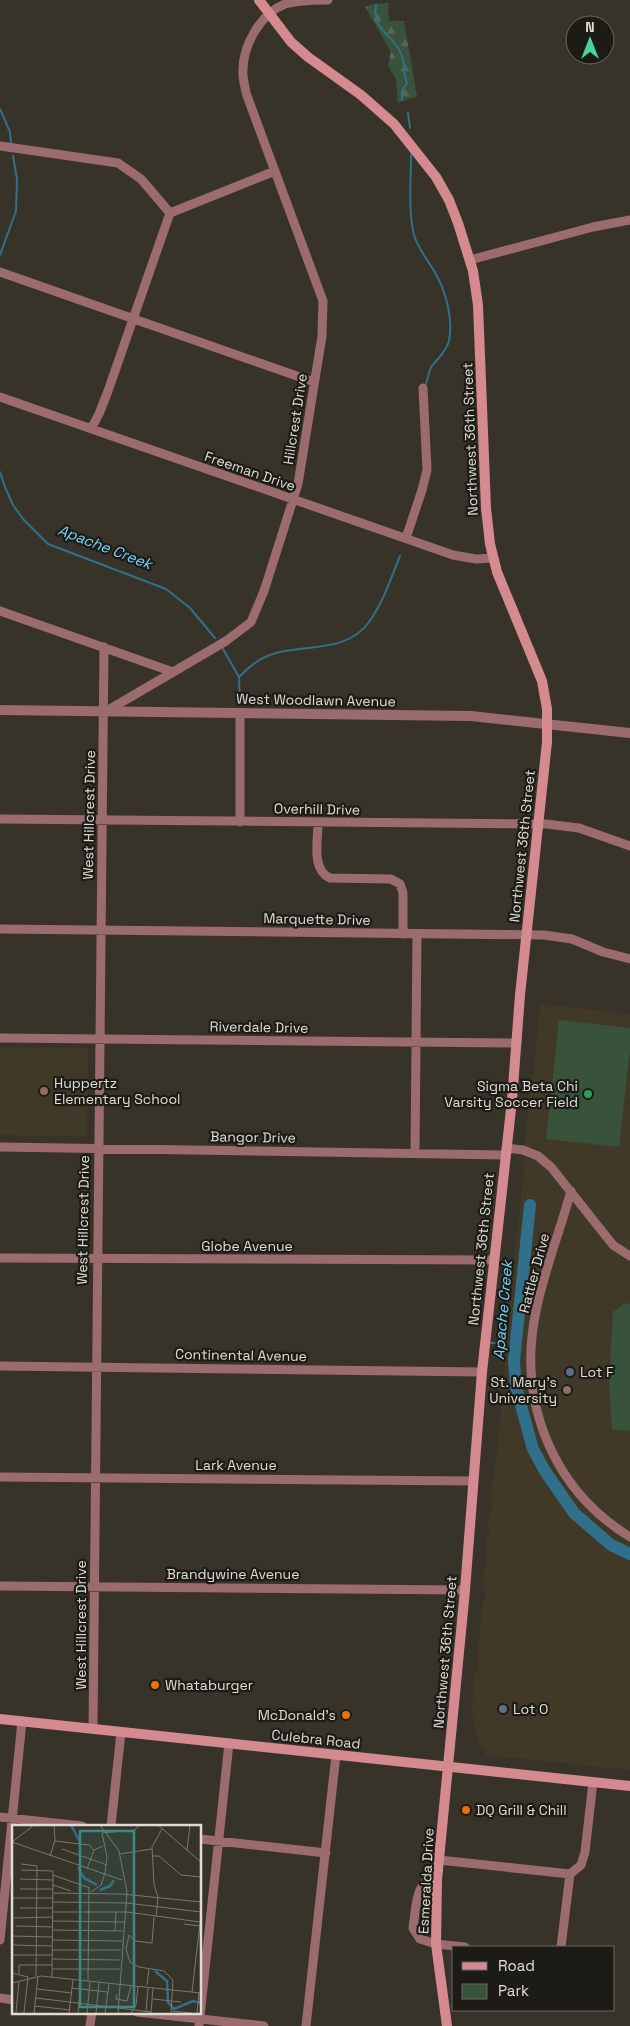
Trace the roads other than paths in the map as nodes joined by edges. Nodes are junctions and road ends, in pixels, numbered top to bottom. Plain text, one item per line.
1 (260, 0) edge
2 (328, 0) edge
3 (270, 15) junction
4 (0, 146) edge
5 (276, 171) junction
6 (170, 213) junction
7 (630, 220) edge
8 (470, 260) junction
9 (0, 272) edge
10 (133, 319) junction
11 (314, 382) junction
12 (423, 388) dead end
13 (0, 397) edge
14 (91, 429) junction
15 (294, 501) junction
16 (406, 538) junction
17 (493, 558) junction
18 (0, 611) edge
19 (104, 647) junction
20 (174, 672) junction
21 (0, 710) edge
22 (104, 712) junction
23 (240, 713) junction
24 (548, 724) junction
25 (630, 733) edge
26 (0, 819) edge
27 (102, 820) junction
28 (240, 822) junction
29 (318, 823) junction
30 (538, 824) junction
31 (630, 846) edge
32 (0, 929) edge
33 (102, 930) junction
34 (403, 934) junction
35 (417, 934) junction
36 (527, 934) junction
37 (630, 959) edge
38 (0, 1038) edge
39 (99, 1038) junction
40 (517, 1042) junction
41 (416, 1043) junction
42 (0, 1147) edge
43 (98, 1148) junction
44 (506, 1151) junction
45 (415, 1153) junction
46 (571, 1191) junction
47 (630, 1256) edge
48 (0, 1258) edge
49 (97, 1259) junction
50 (494, 1260) junction
51 (0, 1366) edge
52 (96, 1367) junction
53 (482, 1372) junction
54 (0, 1477) edge
55 (95, 1478) junction
56 (472, 1481) junction
57 (630, 1538) edge
58 (0, 1586) edge
59 (95, 1587) junction
60 (466, 1590) junction
61 (0, 1719) edge
62 (22, 1721) junction
63 (93, 1729) junction
64 (121, 1732) junction
65 (229, 1743) junction
66 (336, 1755) junction
67 (448, 1767) junction
68 (593, 1782) junction
69 (630, 1786) edge
70 (0, 1817) edge
71 (13, 1818) junction
72 (12, 1825) edge
73 (73, 1825) edge
74 (111, 1825) edge
75 (12, 1827) edge
76 (201, 1839) edge
77 (218, 1840) junction
78 (326, 1853) junction
79 (438, 1866) junction
80 (570, 1874) junction
81 (0, 1940) edge
82 (436, 1944) junction
83 (455, 1946) edge
84 (561, 1946) edge
85 (201, 2004) edge
86 (148, 2014) edge
87 (199, 2023) edge
88 (264, 2026) edge
89 (306, 2026) edge
90 (447, 2026) edge

1 - 3 main road
2 - 3 street
3 - 5 street, Hillcrest Drive
3 - 8 main road, Northwest 36th Street
4 - 6 street
5 - 6 street
5 - 11 street, Hillcrest Drive
6 - 10 street
7 - 8 street
8 - 17 main road, Northwest 36th Street
9 - 10 street
10 - 11 street
10 - 14 street
11 - 15 street, Hillcrest Drive
12 - 16 street
13 - 14 street, Freeman Drive
14 - 15 street, Freeman Drive
15 - 16 street, Freeman Drive
15 - 20 street, Hillcrest Drive
16 - 17 street, Freeman Drive
17 - 24 main road, Northwest 36th Street
18 - 19 street
19 - 20 street
19 - 22 street
20 - 22 street, Hillcrest Drive
21 - 22 street, West Woodlawn Avenue
22 - 23 street, West Woodlawn Avenue
22 - 27 street, West Hillcrest Drive
23 - 24 street, West Woodlawn Avenue
23 - 28 street
24 - 25 street, West Woodlawn Avenue
24 - 30 main road, Northwest 36th Street
26 - 27 street, Overhill Drive
27 - 28 street, Overhill Drive
27 - 33 street, West Hillcrest Drive
28 - 29 street, Overhill Drive
29 - 30 street, Overhill Drive
29 - 34 street
30 - 31 street, Overhill Drive
30 - 36 main road, Northwest 36th Street
32 - 33 street, Marquette Drive
33 - 34 street, Marquette Drive
33 - 39 street, West Hillcrest Drive
34 - 35 street, Marquette Drive
35 - 36 street, Marquette Drive
35 - 41 street
36 - 37 street, Marquette Drive
36 - 40 main road, Northwest 36th Street
38 - 39 street, Riverdale Drive
39 - 41 street, Riverdale Drive
39 - 43 street, West Hillcrest Drive
40 - 41 street, Riverdale Drive
40 - 44 main road, Northwest 36th Street
41 - 45 street
42 - 43 street, Bangor Drive
43 - 45 street, Bangor Drive
43 - 49 street, West Hillcrest Drive
44 - 45 street, Bangor Drive
44 - 46 street, Bangor Drive
44 - 50 main road, Northwest 36th Street
46 - 47 street, Bangor Drive
46 - 57 street, Rattler Drive
48 - 49 street, Globe Avenue
49 - 50 street, Globe Avenue
49 - 52 street, West Hillcrest Drive
50 - 53 main road, Northwest 36th Street
51 - 52 street, Continental Avenue
52 - 53 street, Continental Avenue
52 - 55 street, West Hillcrest Drive
53 - 56 main road, Northwest 36th Street
54 - 55 street, Lark Avenue
55 - 56 street, Lark Avenue
55 - 59 street, West Hillcrest Drive
56 - 60 main road, Northwest 36th Street
58 - 59 street, Brandywine Avenue
59 - 60 street, Brandywine Avenue
59 - 63 street, West Hillcrest Drive
60 - 67 main road, Northwest 36th Street
61 - 62 main road, Culebra Road
62 - 63 main road, Culebra Road
62 - 71 street
63 - 64 main road, Culebra Road
64 - 65 main road, Culebra Road
64 - 74 street
65 - 66 main road, Culebra Road
65 - 77 street
66 - 67 main road, Culebra Road
66 - 78 street
67 - 68 main road, Culebra Road
67 - 79 main road, Esmeralda Drive
68 - 69 main road, Culebra Road
68 - 80 street
70 - 71 street
71 - 72 street
71 - 73 street
75 - 81 street
76 - 77 street
77 - 78 street
77 - 85 street
78 - 89 street
79 - 80 street
79 - 82 main road, Esmeralda Drive
79 - 82 street
80 - 84 street
82 - 83 street
82 - 90 main road, Esmeralda Drive
86 - 87 street
87 - 88 street

